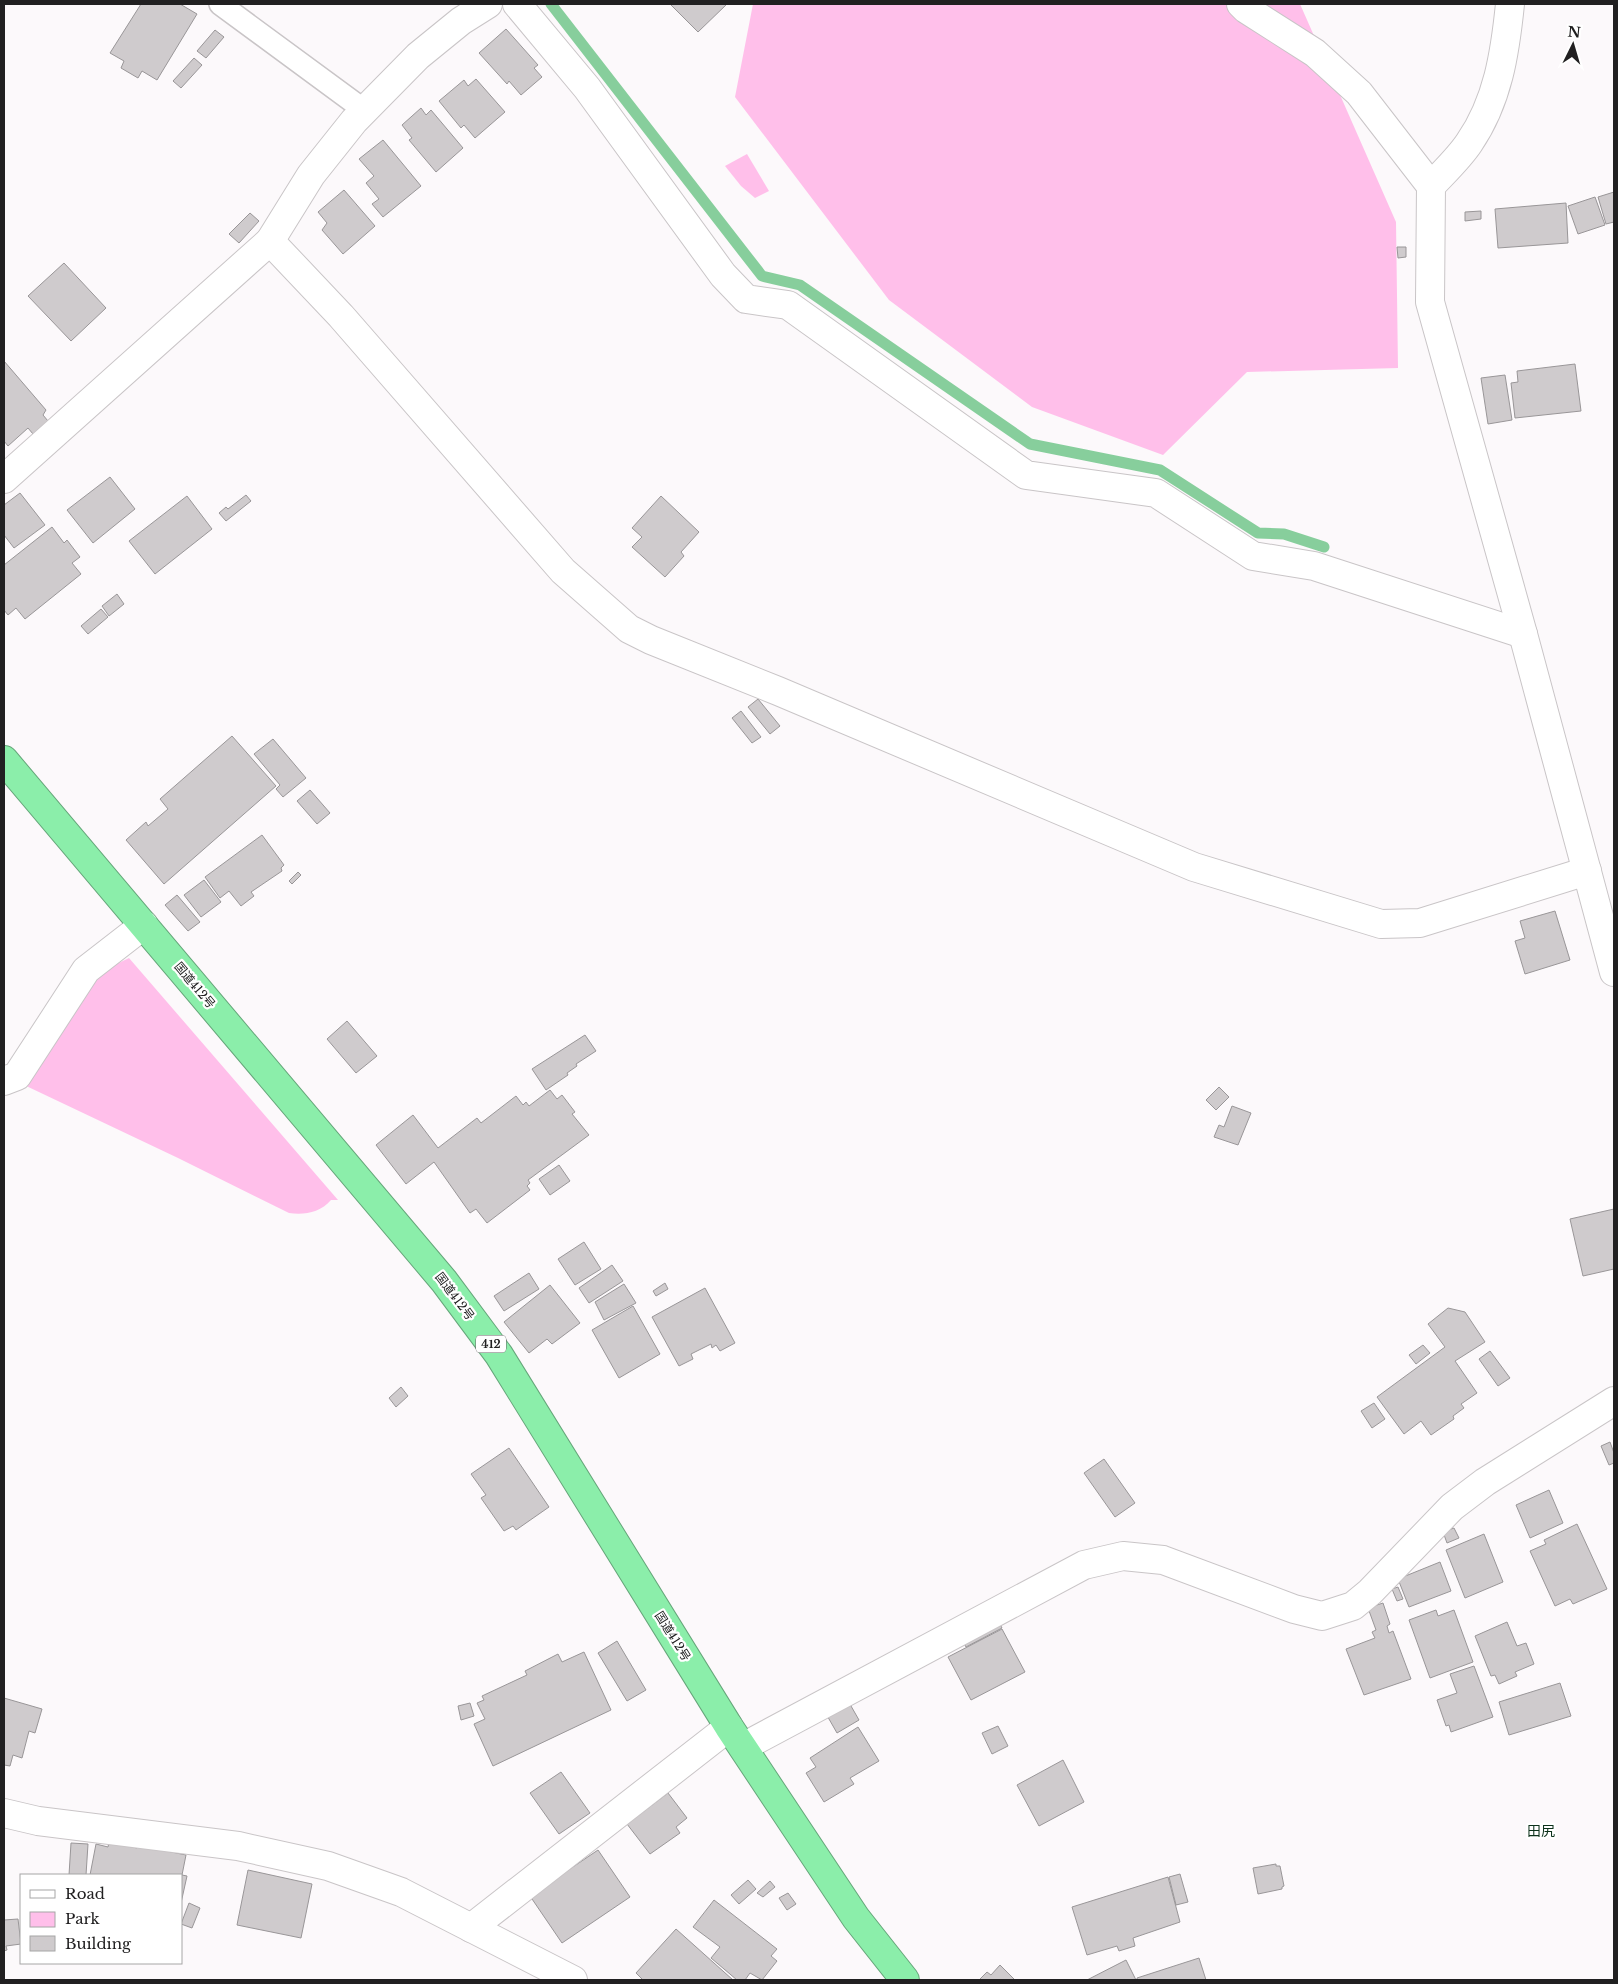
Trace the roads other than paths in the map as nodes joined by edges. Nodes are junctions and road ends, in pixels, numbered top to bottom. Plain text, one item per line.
1 (220, 4) edge
2 (488, 4) edge
3 (517, 4) edge
4 (1241, 4) edge
5 (1510, 4) edge
6 (364, 110) junction
7 (1432, 186) junction
8 (270, 241) junction
9 (4, 479) edge
10 (1523, 634) junction
11 (4, 760) edge
12 (1587, 871) junction
13 (144, 925) junction
14 (1614, 972) edge
15 (4, 1081) edge
16 (1614, 1401) edge
17 (736, 1737) junction
18 (4, 1812) edge
19 (471, 1928) junction
20 (573, 1980) edge
21 (905, 1980) edge

1 - 6 lane
2 - 6 street
3 - 10 street
4 - 7 street
5 - 7 street
6 - 8 street
7 - 10 street
8 - 9 street
8 - 12 street
10 - 12 street
11 - 13 highway, 国道412号 / 412
12 - 14 street
13 - 15 street
13 - 17 highway, 国道412号 / 412
16 - 17 street
17 - 19 street
17 - 21 highway, 国道412号 / 412
18 - 19 street
19 - 20 street

